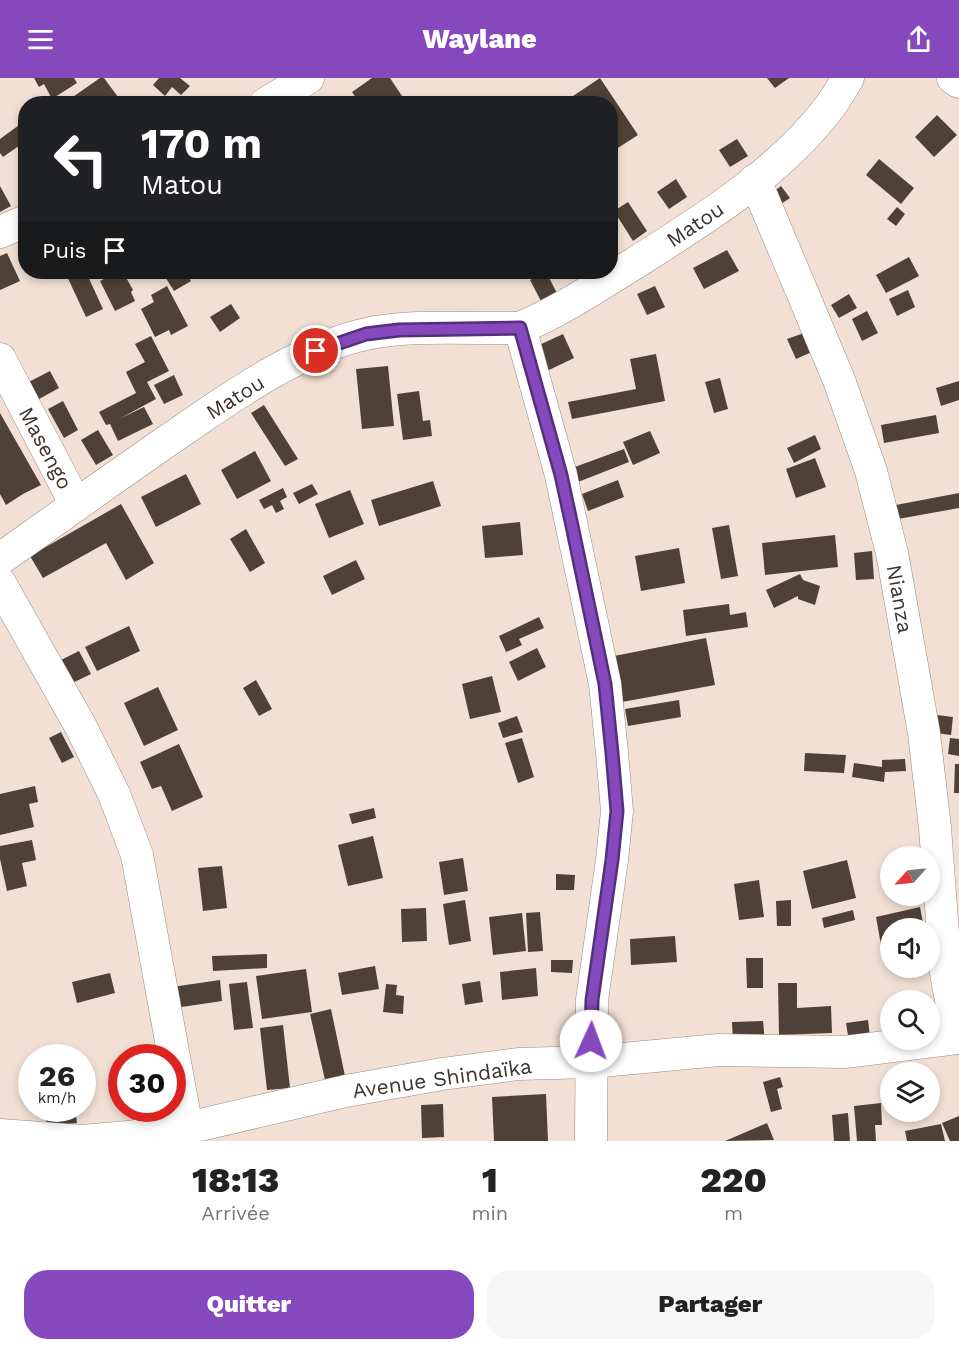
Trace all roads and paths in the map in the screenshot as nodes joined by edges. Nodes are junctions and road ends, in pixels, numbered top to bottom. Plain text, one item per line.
1 (308, 78) edge
2 (848, 78) edge
3 (953, 78) edge
4 (959, 82) edge
5 (278, 96) edge
6 (755, 180) junction
7 (18, 224) edge
8 (0, 232) edge
9 (618, 274) edge
10 (609, 279) edge
11 (520, 328) junction
12 (0, 359) edge
13 (76, 505) junction
14 (0, 559) edge
15 (0, 583) edge
16 (958, 1038) edge
17 (591, 1062) junction
18 (187, 1128) junction
19 (0, 1135) edge
20 (82, 1141) edge
21 (591, 1141) edge

1 - 5 street
2 - 6 street, Matou
3 - 4 street
6 - 9 street, Matou
6 - 16 street, Nianza
7 - 8 street
10 - 11 street, Matou
11 - 13 street, Matou
11 - 17 street
12 - 13 street, Masengo
13 - 14 street, Matou
15 - 18 street
16 - 17 street, Avenue Shindaïka
17 - 18 street, Avenue Shindaïka
17 - 21 street
18 - 20 street, Avenue Shindaïka
19 - 20 street, Avenue Shindaïka

